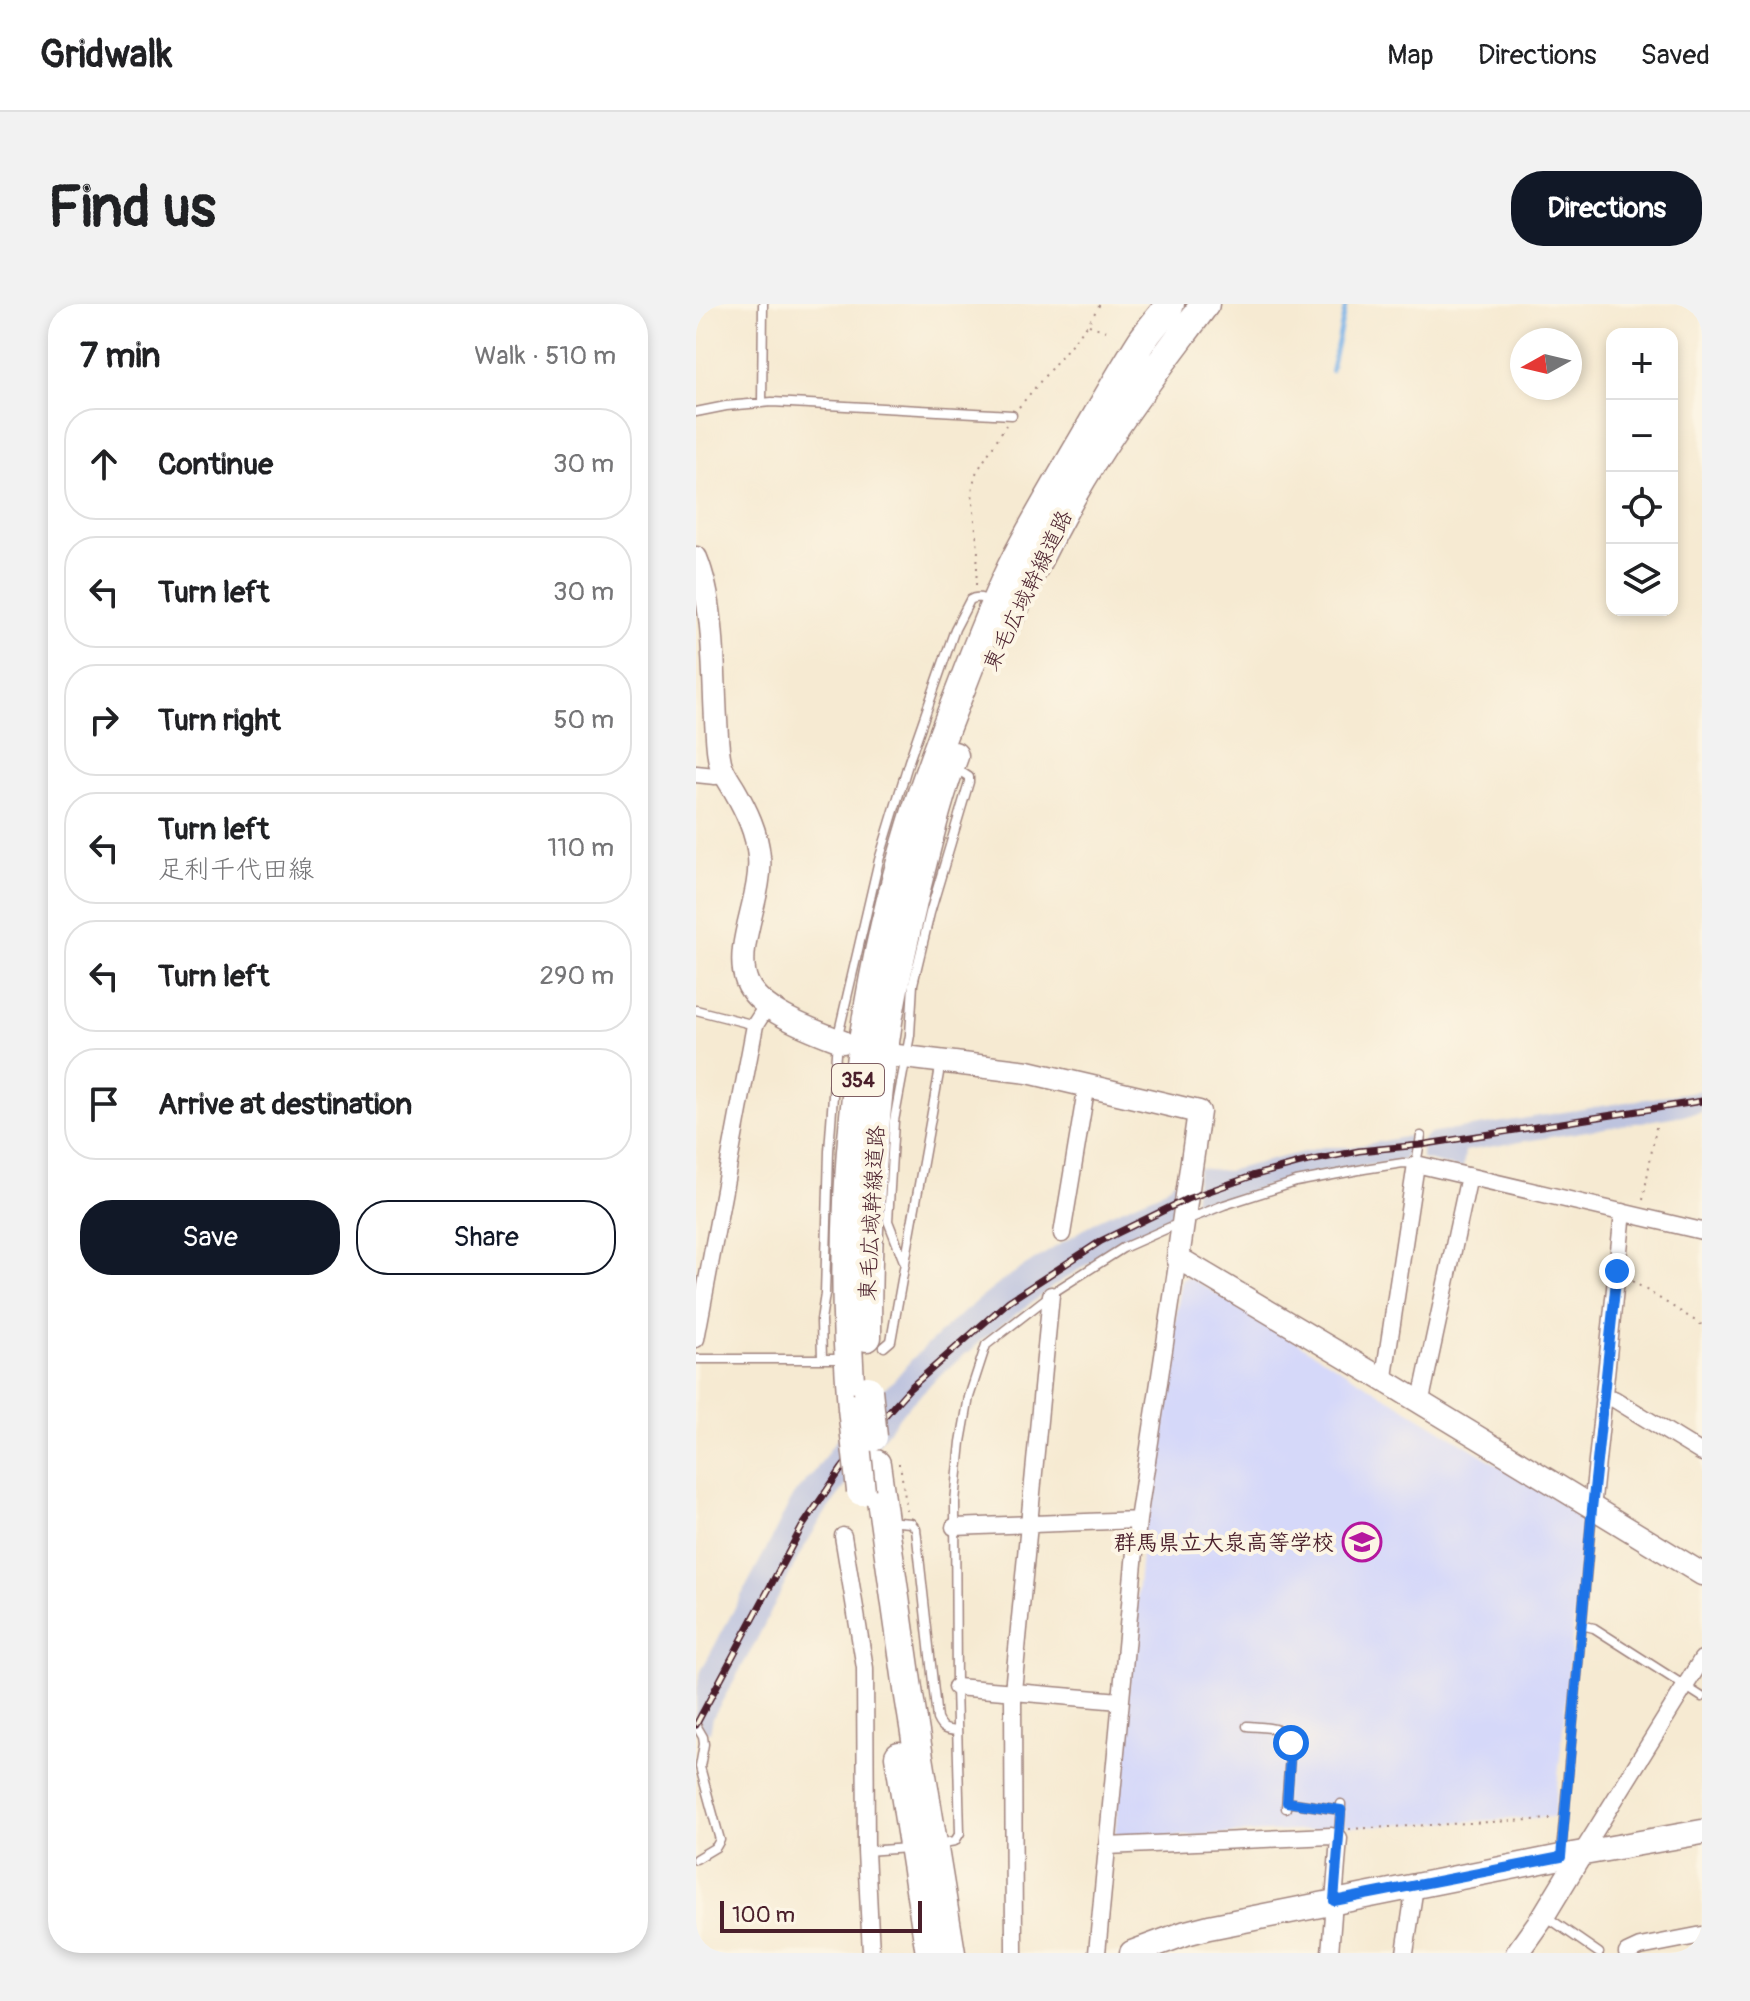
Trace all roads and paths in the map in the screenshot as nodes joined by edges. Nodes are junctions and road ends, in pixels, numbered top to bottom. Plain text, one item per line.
1 (763, 304) edge
2 (1100, 304) edge
3 (1170, 304) edge
4 (1205, 304) edge
5 (1088, 324) junction
6 (1106, 331) dead end
7 (762, 403) junction
8 (696, 412) edge
9 (1012, 415) junction
10 (696, 558) edge
11 (984, 601) junction
12 (950, 766) junction
13 (696, 774) edge
14 (726, 775) junction
15 (696, 1010) edge
16 (761, 1015) junction
17 (840, 1041) junction
18 (902, 1057) junction
19 (941, 1062) junction
20 (1087, 1084) junction
21 (1657, 1122) dead end
22 (1421, 1136) dead end
23 (1416, 1164) junction
24 (1469, 1176) junction
25 (1632, 1214) junction
26 (1184, 1221) junction
27 (1702, 1231) edge
28 (1062, 1234) dead end
29 (1178, 1258) junction
30 (905, 1264) junction
31 (1617, 1271) junction
32 (1051, 1295) junction
33 (1702, 1325) edge
34 (696, 1339) edge
35 (884, 1347) dead end
36 (696, 1359) edge
37 (822, 1359) junction
38 (835, 1359) dead end
39 (1382, 1379) junction
40 (1422, 1395) dead end
41 (1603, 1397) junction
42 (860, 1399) junction
43 (1702, 1453) edge
44 (1592, 1509) junction
45 (1138, 1520) junction
46 (898, 1522) dead end
47 (1030, 1523) junction
48 (954, 1527) junction
49 (846, 1532) dead end
50 (1702, 1574) edge
51 (1581, 1625) junction
52 (1702, 1659) edge
53 (1685, 1686) junction
54 (956, 1687) junction
55 (1013, 1691) junction
56 (1702, 1697) edge
57 (1120, 1701) junction
58 (696, 1725) edge
59 (1247, 1726) dead end
60 (957, 1731) junction
61 (1557, 1819) dead end
62 (1702, 1832) edge
63 (1340, 1834) junction
64 (923, 1846) junction
65 (1107, 1846) junction
66 (866, 1851) junction
67 (1571, 1856) junction
68 (696, 1859) edge
69 (1415, 1886) junction
70 (1334, 1901) junction
71 (1544, 1915) junction
72 (1702, 1935) edge
73 (871, 1953) edge
74 (930, 1953) edge
75 (951, 1953) edge
76 (1014, 1953) edge
77 (1097, 1953) edge
78 (1132, 1953) edge
79 (1330, 1953) edge
80 (1405, 1953) edge
81 (1517, 1953) edge
82 (1599, 1953) edge
83 (1627, 1953) edge

1 - 7 lane
2 - 5 path
3 - 11 highway, 東毛広域幹線道路 / 354
4 - 12 highway, 東毛広域幹線道路 / 354
5 - 6 path
5 - 9 path
7 - 8 lane
7 - 9 lane
9 - 11 path
10 - 14 street
11 - 17 lane
11 - 42 highway, 東毛広域幹線道路 / 354
12 - 18 lane
12 - 42 highway, 東毛広域幹線道路 / 354
13 - 14 street
14 - 16 street
15 - 16 lane
16 - 17 street
16 - 34 street
17 - 37 lane
18 - 19 street
18 - 30 lane
19 - 20 street
19 - 30 lane
20 - 26 street
20 - 28 street
21 - 25 path
22 - 23 lane
23 - 24 street
23 - 26 lane
23 - 39 street
24 - 25 street
24 - 40 street
25 - 27 street
25 - 31 street
26 - 29 street
26 - 32 lane
29 - 39 street
29 - 45 street
30 - 35 lane
31 - 33 path
31 - 41 street
32 - 47 street
32 - 48 lane
36 - 37 lane
37 - 38 lane
39 - 44 street
41 - 43 street
41 - 44 street
42 - 64 highway, 東毛広域幹線道路 / 354, bridge
42 - 64 highway, 東毛広域幹線道路 / 354, bridge
44 - 50 street
44 - 51 lane
45 - 47 street
45 - 57 street
46 - 60 lane
47 - 48 street
47 - 55 street
48 - 54 lane
49 - 66 street
51 - 53 lane
51 - 67 lane
52 - 53 street
53 - 56 lane
53 - 67 street
54 - 55 street
54 - 60 lane
55 - 57 street
55 - 76 street
57 - 65 street
58 - 68 lane
59 - 63 lane
60 - 64 lane
61 - 63 path
62 - 67 main road
63 - 65 street
63 - 70 street
64 - 66 lane
64 - 74 highway, 東毛広域幹線道路 / 354
64 - 75 highway, 東毛広域幹線道路 / 354
65 - 77 street
66 - 73 street
67 - 69 main road
67 - 71 street
69 - 70 main road
69 - 80 street
70 - 78 main road
70 - 79 street
71 - 81 street
71 - 82 lane
72 - 83 street

